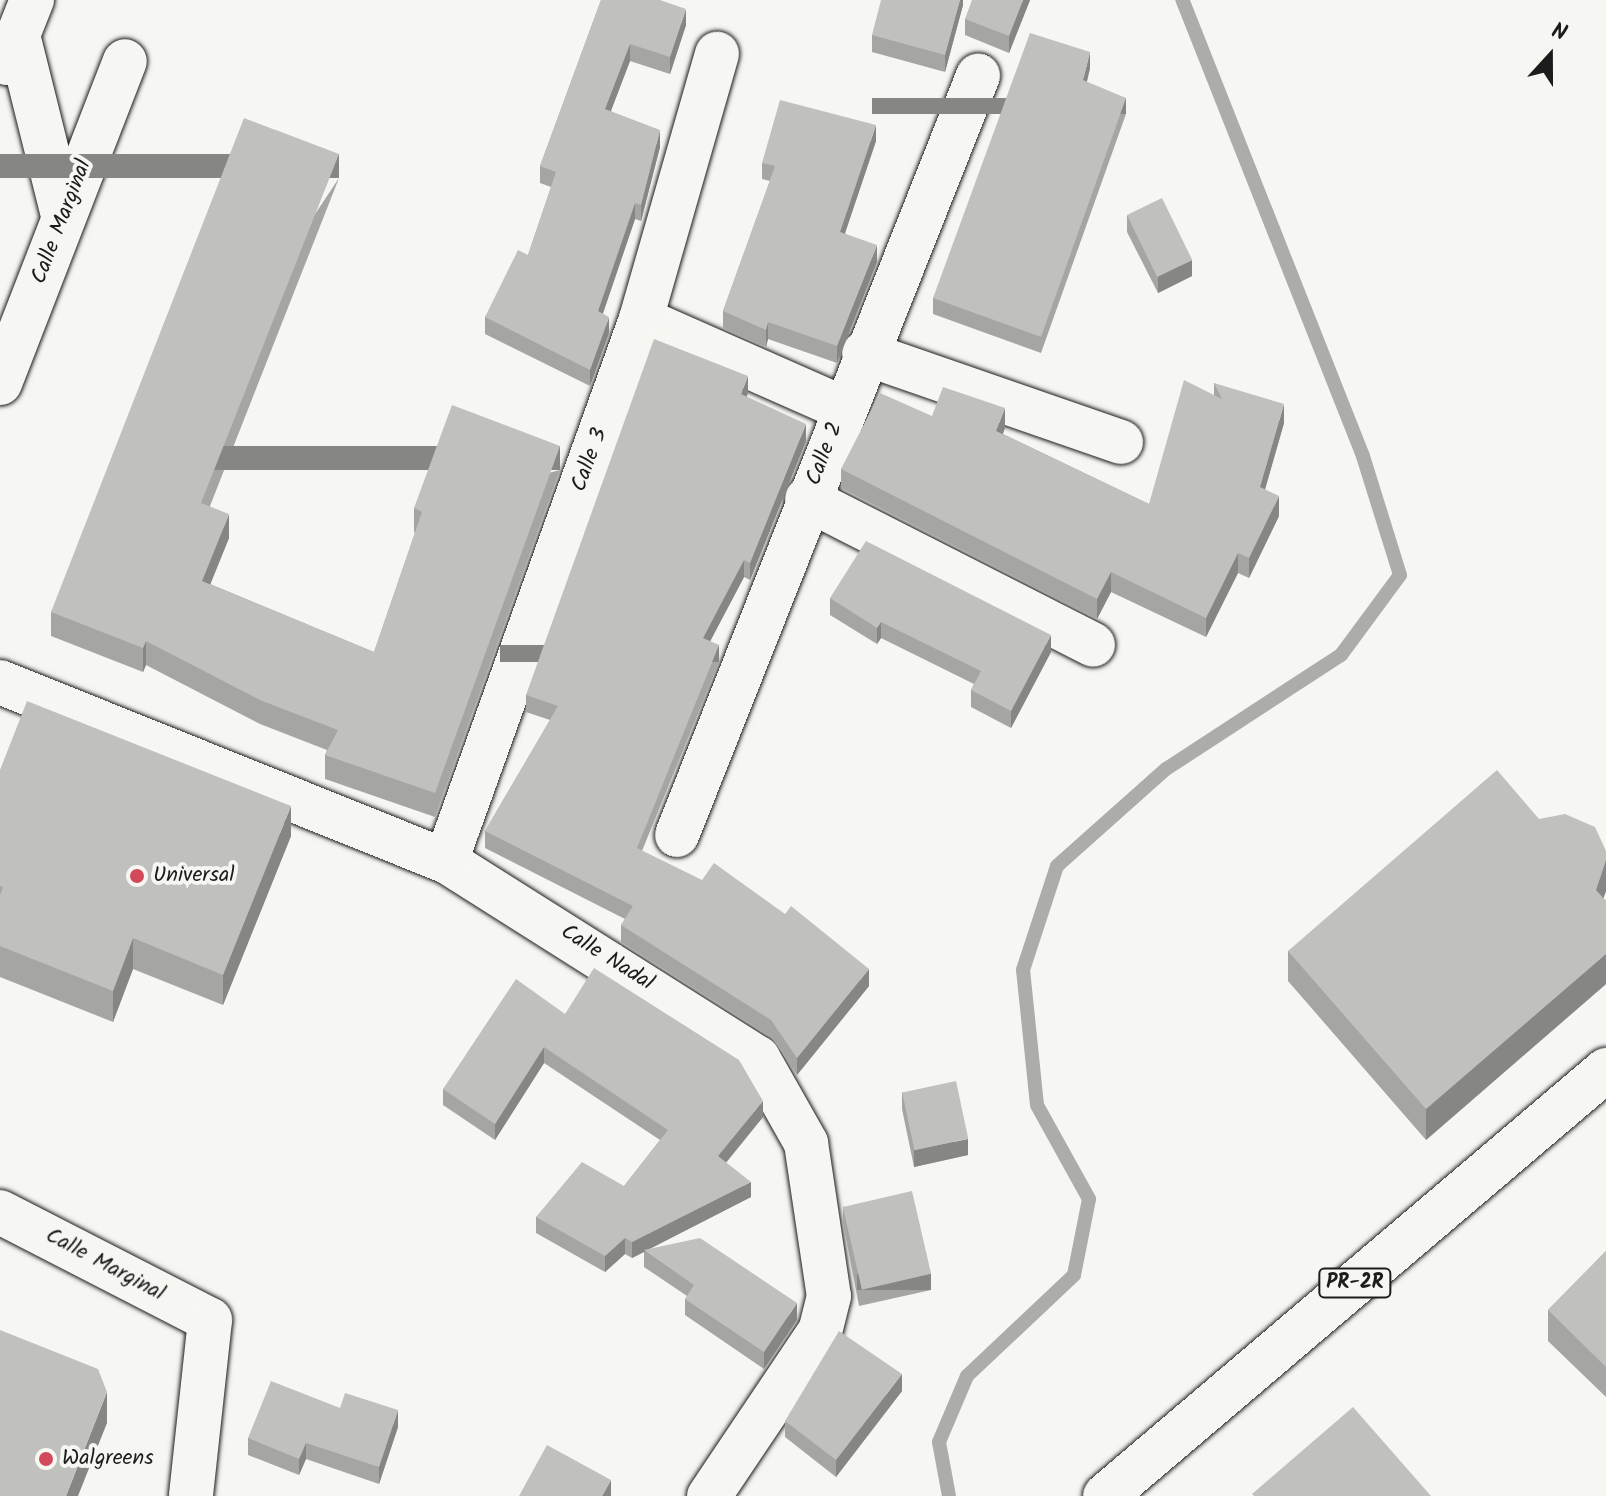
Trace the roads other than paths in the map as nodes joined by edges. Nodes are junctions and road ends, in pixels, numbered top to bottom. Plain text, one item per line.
1 (25, 18) edge
2 (717, 54) dead end
3 (125, 61) dead end
4 (978, 76) dead end
5 (0, 80) edge
6 (63, 216) junction
7 (641, 319) junction
8 (864, 353) junction
9 (0, 383) edge
10 (843, 408) junction
11 (1121, 442) dead end
12 (807, 499) junction
13 (1093, 645) dead end
14 (0, 682) edge
15 (677, 835) dead end
16 (446, 861) junction
17 (1606, 1070) edge
18 (0, 1212) edge
19 (191, 1496) edge
20 (709, 1496) edge
21 (1105, 1496) edge

1 - 5 main road
1 - 6 main road
2 - 7 main road, Calle 3
3 - 6 main road, Calle Marginal
4 - 8 main road, Calle 2
6 - 9 main road, Calle Marginal
7 - 10 main road
7 - 16 main road, Calle 3
8 - 10 main road, Calle 2
8 - 11 main road
10 - 12 main road, Calle 2
12 - 13 main road
12 - 15 main road, Calle 2
14 - 16 main road, Calle Nadal
16 - 20 main road, Calle Nadal
17 - 21 main road, PR-2R
18 - 19 main road, Calle Marginal

